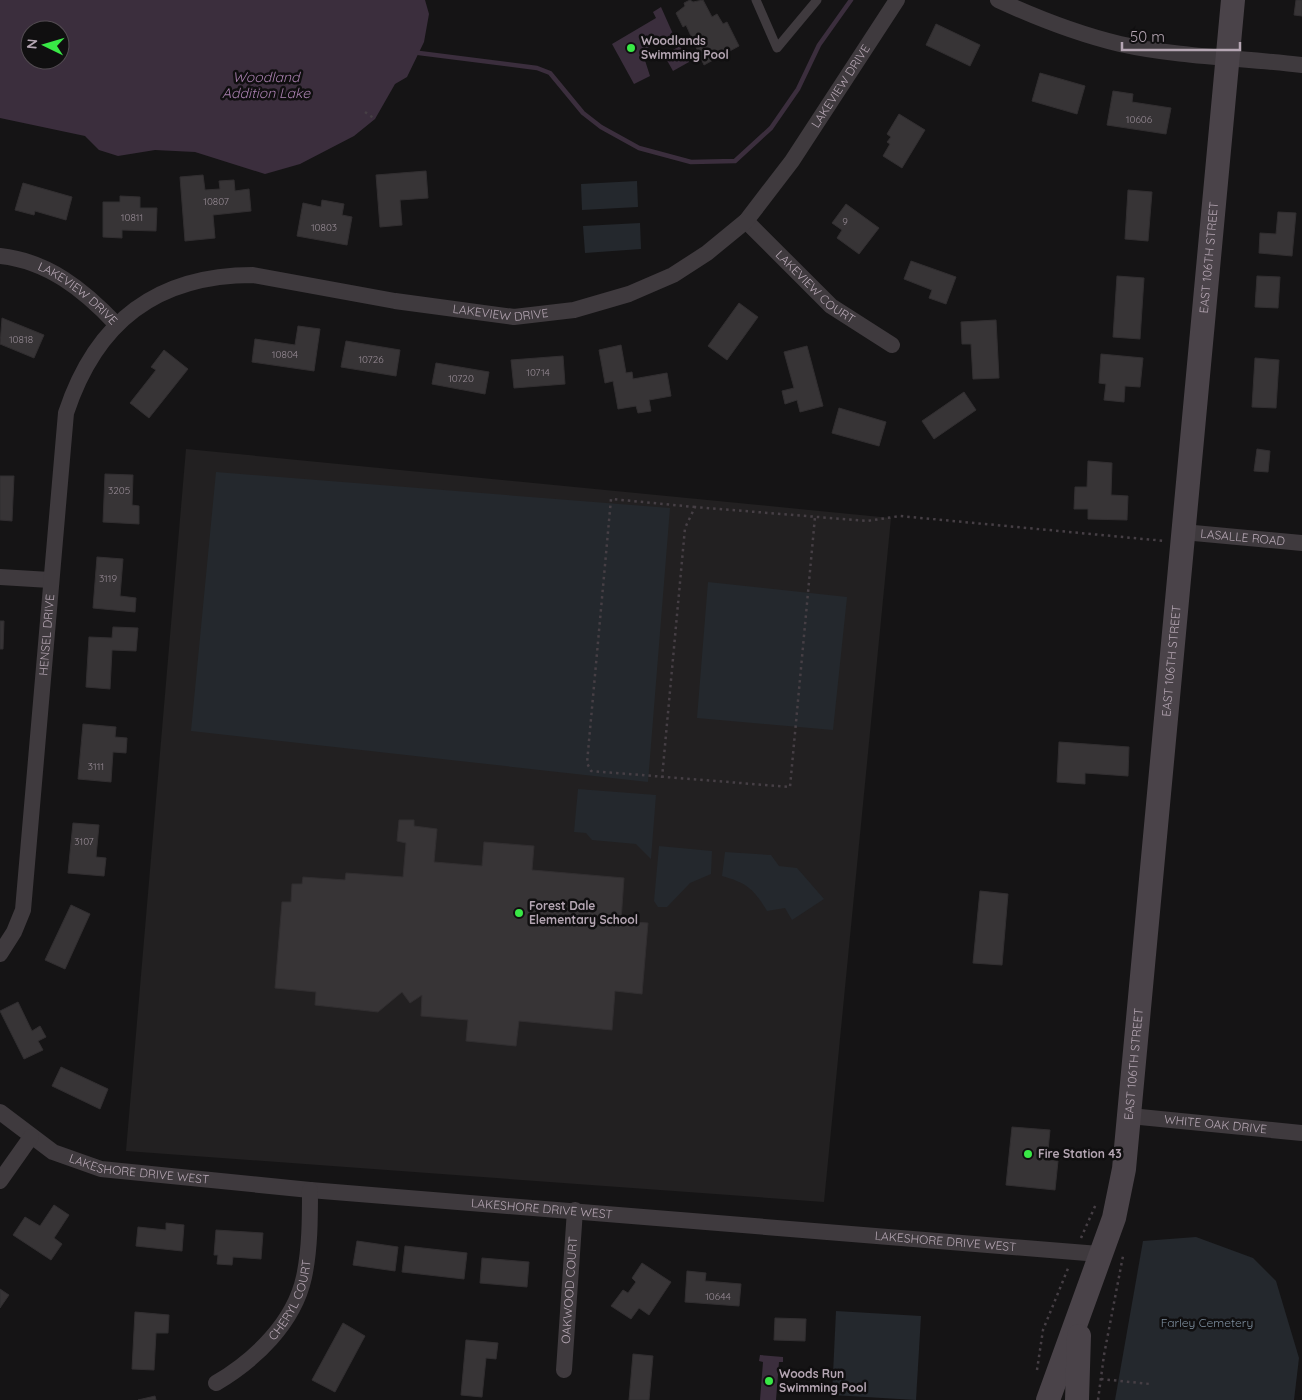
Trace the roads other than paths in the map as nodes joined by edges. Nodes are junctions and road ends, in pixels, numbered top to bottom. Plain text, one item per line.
1 (756, 0) edge
2 (817, 0) edge
3 (897, 0) edge
4 (998, 0) edge
5 (1233, 0) edge
6 (1227, 57) junction
7 (1302, 64) edge
8 (746, 221) junction
9 (0, 256) edge
10 (116, 324) junction
11 (892, 345) dead end
12 (1184, 530) junction
13 (1302, 542) edge
14 (0, 577) edge
15 (50, 580) junction
16 (0, 954) edge
17 (0, 1112) edge
18 (1130, 1116) junction
19 (1302, 1133) edge
20 (31, 1137) junction
21 (0, 1181) edge
22 (310, 1190) junction
23 (575, 1210) junction
24 (1099, 1254) junction
25 (1080, 1317) junction
26 (564, 1370) dead end
27 (216, 1383) dead end
28 (1048, 1400) edge
29 (1077, 1400) edge

1 - 2 lane
3 - 8 street, LAKEVIEW DRIVE
4 - 6 street
5 - 6 street, EAST 106TH STREET
6 - 7 street
6 - 12 street, EAST 106TH STREET
8 - 10 street, LAKEVIEW DRIVE
8 - 11 street, LAKEVIEW COURT
9 - 10 street, LAKEVIEW DRIVE
10 - 15 street, HENSEL DRIVE
12 - 13 street, LASALLE ROAD
12 - 18 street, EAST 106TH STREET
14 - 15 street
15 - 16 street, HENSEL DRIVE
17 - 20 street, LAKESHORE DRIVE WEST
18 - 19 street, WHITE OAK DRIVE
18 - 24 street, EAST 106TH STREET
20 - 21 street
20 - 22 street, LAKESHORE DRIVE WEST
22 - 23 street, LAKESHORE DRIVE WEST
22 - 27 street, CHERYL COURT
23 - 24 street, LAKESHORE DRIVE WEST
23 - 26 street, OAKWOOD COURT
24 - 25 street, EAST 106TH STREET
25 - 28 street, EAST 106TH STREET
25 - 29 street, EAST 106TH STREET

